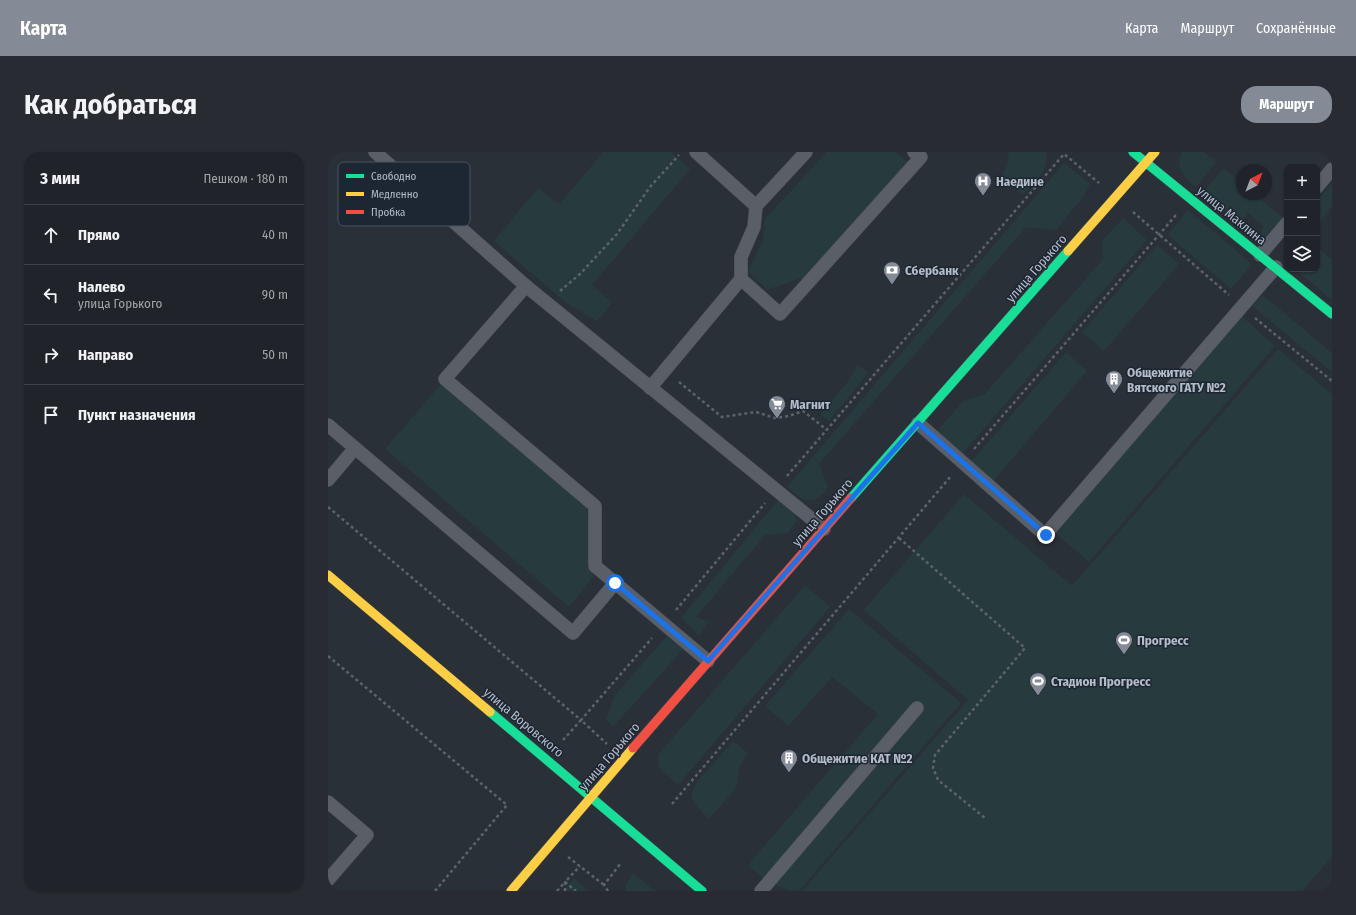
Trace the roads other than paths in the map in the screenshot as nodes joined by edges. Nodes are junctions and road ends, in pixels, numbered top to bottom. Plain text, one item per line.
1 (375, 152) edge
2 (696, 152) edge
3 (806, 152) edge
4 (914, 152) edge
5 (1133, 152) edge
6 (1155, 152) edge
7 (386, 162) edge
8 (1146, 162) junction
9 (1332, 169) edge
10 (1320, 183) edge
11 (756, 206) junction
12 (458, 226) edge
13 (1284, 227) edge
14 (1260, 255) junction
15 (1276, 267) junction
16 (741, 279) junction
17 (526, 286) junction
18 (1332, 314) edge
19 (650, 388) junction
20 (918, 423) junction
21 (328, 425) edge
22 (355, 448) junction
23 (328, 480) edge
24 (824, 529) junction
25 (328, 574) edge
26 (615, 583) junction
27 (708, 661) junction
28 (918, 708) dead end
29 (591, 797) junction
30 (328, 802) edge
31 (328, 880) edge
32 (511, 891) edge
33 (702, 891) edge
34 (761, 891) edge

1 - 7 lane
2 - 11 lane
3 - 11 lane
4 - 16 lane
5 - 8 street, улица Маклина
6 - 8 street, улица Горького
8 - 14 street, улица Маклина
8 - 20 street, улица Горького
9 - 10 lane
11 - 16 lane
12 - 17 lane
13 - 14 lane
14 - 15 street, улица Маклина
15 - 18 street, улица Маклина
15 - 20 lane
16 - 19 lane
17 - 19 lane
17 - 26 lane
19 - 24 lane
20 - 24 street, улица Горького
21 - 22 lane
22 - 23 lane
22 - 26 lane
24 - 27 street, улица Горького
25 - 29 street, улица Воровского
26 - 27 lane
27 - 29 street, улица Горького
28 - 34 lane
29 - 32 street, улица Горького
29 - 33 street, улица Воровского
30 - 31 lane

